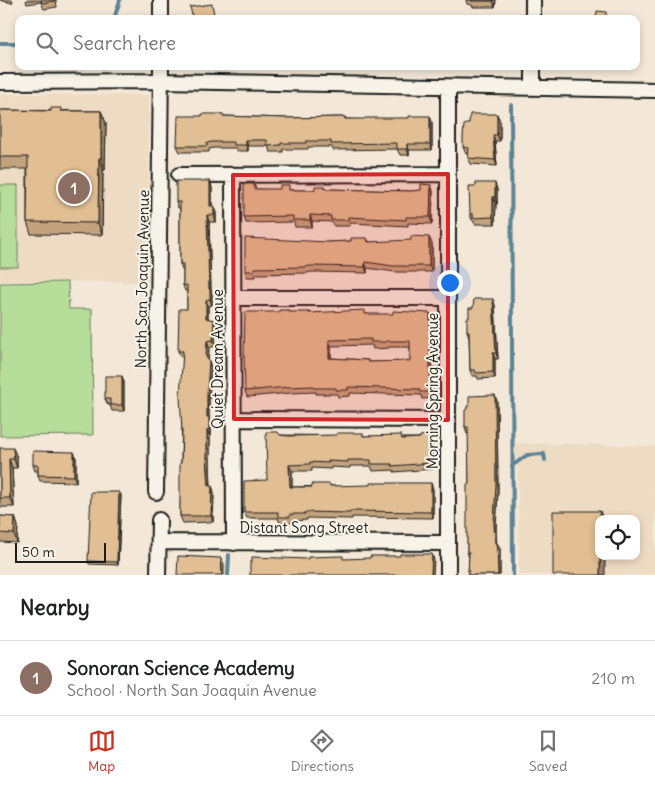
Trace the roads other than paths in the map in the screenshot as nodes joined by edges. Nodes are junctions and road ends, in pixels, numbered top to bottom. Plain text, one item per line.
1 (161, 0) edge
2 (533, 0) edge
3 (161, 15) edge
4 (533, 15) edge
5 (161, 70) edge
6 (533, 70) edge
7 (161, 81) junction
8 (0, 82) edge
9 (448, 87) junction
10 (533, 88) junction
11 (655, 90) edge
12 (448, 174) junction
13 (179, 175) dead end
14 (233, 175) junction
15 (233, 298) junction
16 (448, 298) junction
17 (234, 419) junction
18 (448, 420) junction
19 (156, 492) dead end
20 (159, 520) dead end
21 (159, 542) junction
22 (234, 543) junction
23 (448, 543) junction
24 (158, 575) edge
25 (448, 575) edge

1 - 3 street
2 - 4 street
5 - 7 street, North San Joaquin Avenue
6 - 10 street
7 - 8 street
7 - 9 street
7 - 19 street, North San Joaquin Avenue
9 - 10 street
9 - 12 street, Morning Spring Avenue
10 - 11 street
12 - 14 street
12 - 16 street, Morning Spring Avenue
13 - 14 street
14 - 15 street, Quiet Dream Avenue
15 - 16 street
15 - 17 street, Quiet Dream Avenue
16 - 18 street, Morning Spring Avenue
17 - 18 street
17 - 22 street, Quiet Dream Avenue
18 - 23 street, Morning Spring Avenue
20 - 21 street
21 - 22 street, Distant Song Street
21 - 24 street
22 - 23 street, Distant Song Street
23 - 25 street, Morning Spring Avenue

